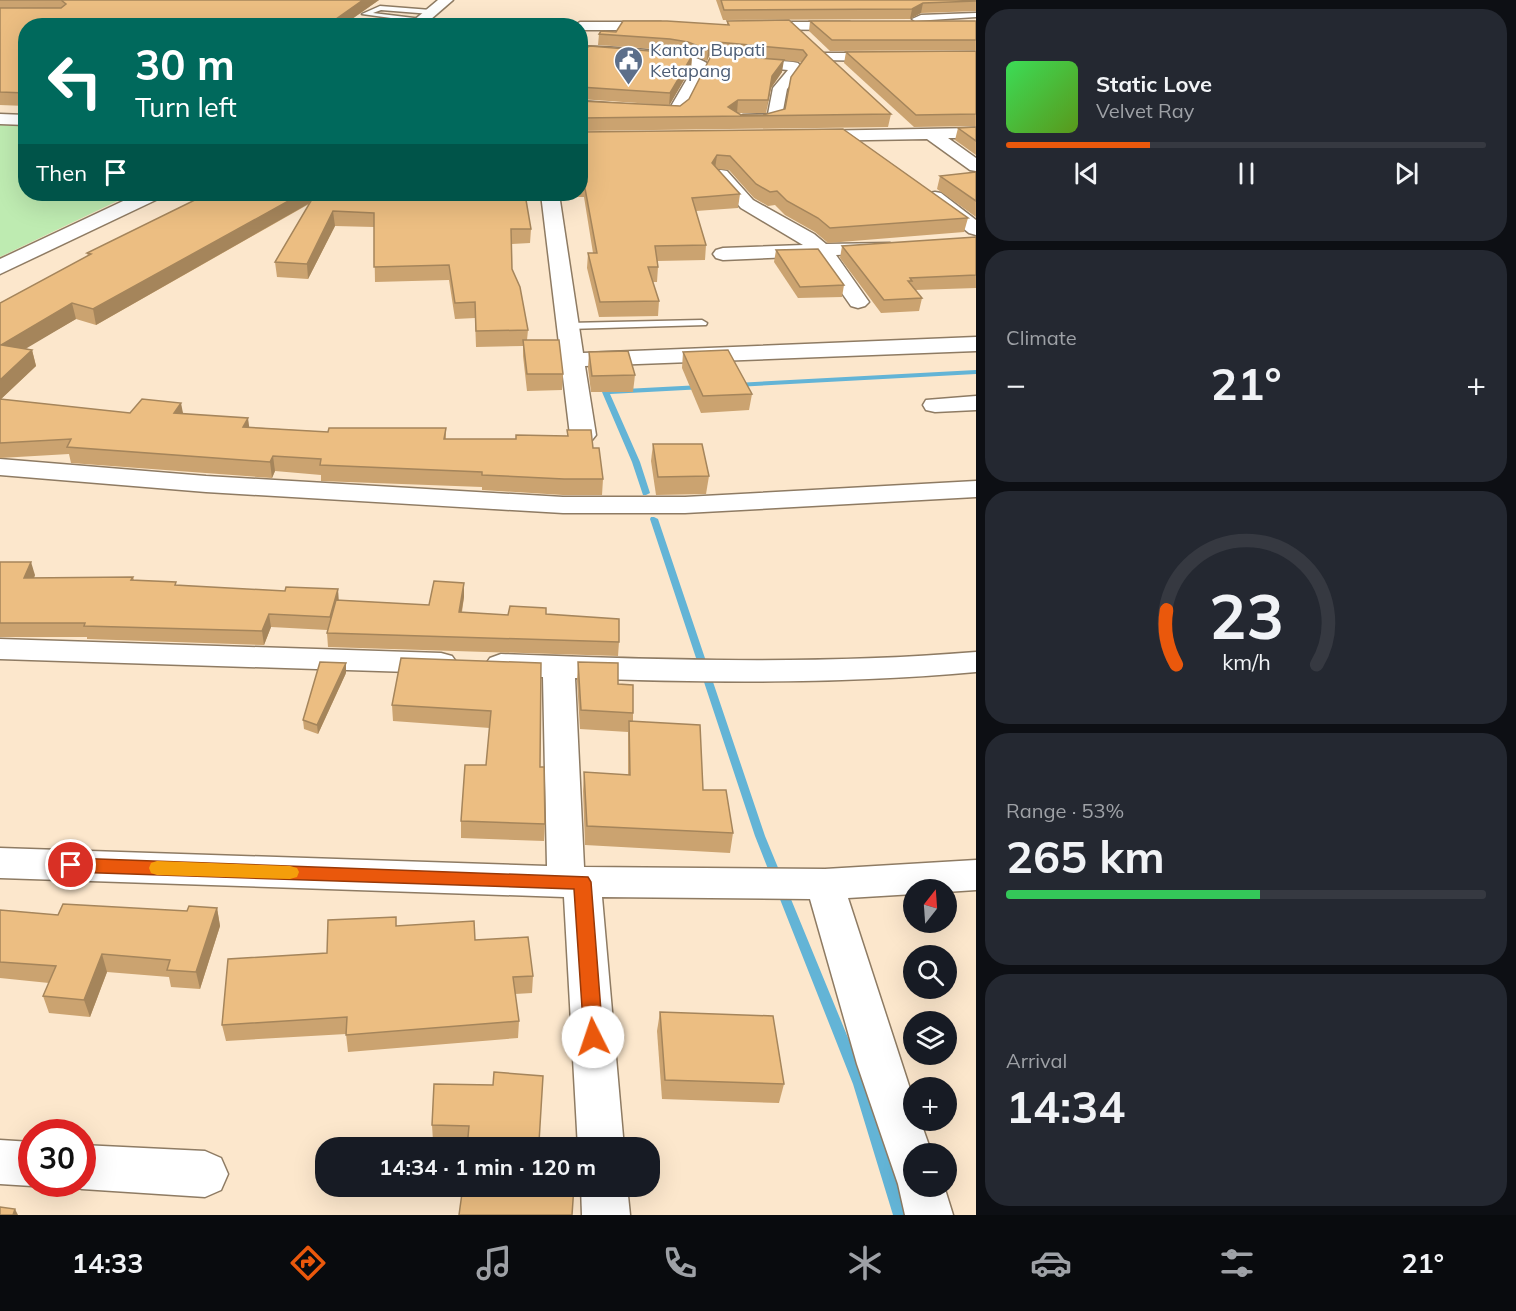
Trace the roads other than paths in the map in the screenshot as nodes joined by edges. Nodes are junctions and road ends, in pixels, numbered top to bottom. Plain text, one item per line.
1 (431, 10) edge
2 (976, 15) edge
3 (914, 23) joint
4 (976, 25) edge
5 (675, 26) edge
6 (745, 26) edge
7 (866, 26) edge
8 (588, 27) edge
9 (806, 42) junction
10 (588, 51) edge
11 (896, 57) edge
12 (715, 62) junction
13 (843, 74) edge
14 (588, 107) edge
15 (662, 114) junction
16 (0, 119) edge
17 (696, 119) edge
18 (892, 119) edge
19 (18, 120) edge
20 (724, 120) edge
21 (930, 133) junction
22 (976, 133) edge
23 (909, 134) junction
24 (800, 136) edge
25 (847, 136) junction
26 (876, 156) edge
27 (976, 166) edge
28 (721, 175) edge
29 (924, 189) edge
30 (138, 201) edge
31 (551, 201) edge
32 (972, 237) edge
33 (906, 245) edge
34 (823, 250) junction
35 (723, 254) dead end
36 (0, 267) edge
37 (858, 302) dead end
38 (702, 323) dead end
39 (568, 326) junction
40 (976, 344) edge
41 (573, 360) junction
42 (976, 403) edge
43 (935, 405) dead end
44 (583, 435) edge
45 (0, 468) edge
46 (976, 489) edge
47 (0, 649) edge
48 (976, 662) edge
49 (559, 667) junction
50 (0, 863) edge
51 (976, 875) edge
52 (574, 882) junction
53 (825, 884) junction
54 (600, 1137) edge
55 (906, 1143) edge
56 (0, 1162) edge
57 (18, 1163) edge
58 (96, 1168) edge
59 (205, 1174) dead end
60 (605, 1197) edge
61 (923, 1197) edge
62 (606, 1215) edge
63 (929, 1215) edge

1 - 1 lane
2 - 3 lane
3 - 4 street
5 - 8 street
6 - 9 street
7 - 9 street
9 - 11 street
9 - 13 street
10 - 12 street
12 - 15 street
12 - 20 street
14 - 15 street
15 - 17 street
16 - 19 main road
18 - 23 street
21 - 22 street
21 - 23 street
21 - 27 street
23 - 25 street
24 - 25 street
25 - 26 street
28 - 34 street
29 - 32 street
30 - 36 main road
31 - 39 street
33 - 34 street
34 - 35 street
34 - 37 street
38 - 39 lane
39 - 41 street
40 - 41 street
41 - 44 street
42 - 43 street
45 - 46 street
47 - 49 street
48 - 49 street
49 - 52 street
50 - 52 street
51 - 53 street
52 - 53 street
52 - 54 street
53 - 55 street
56 - 57 street
58 - 59 street
60 - 62 street
61 - 63 street

